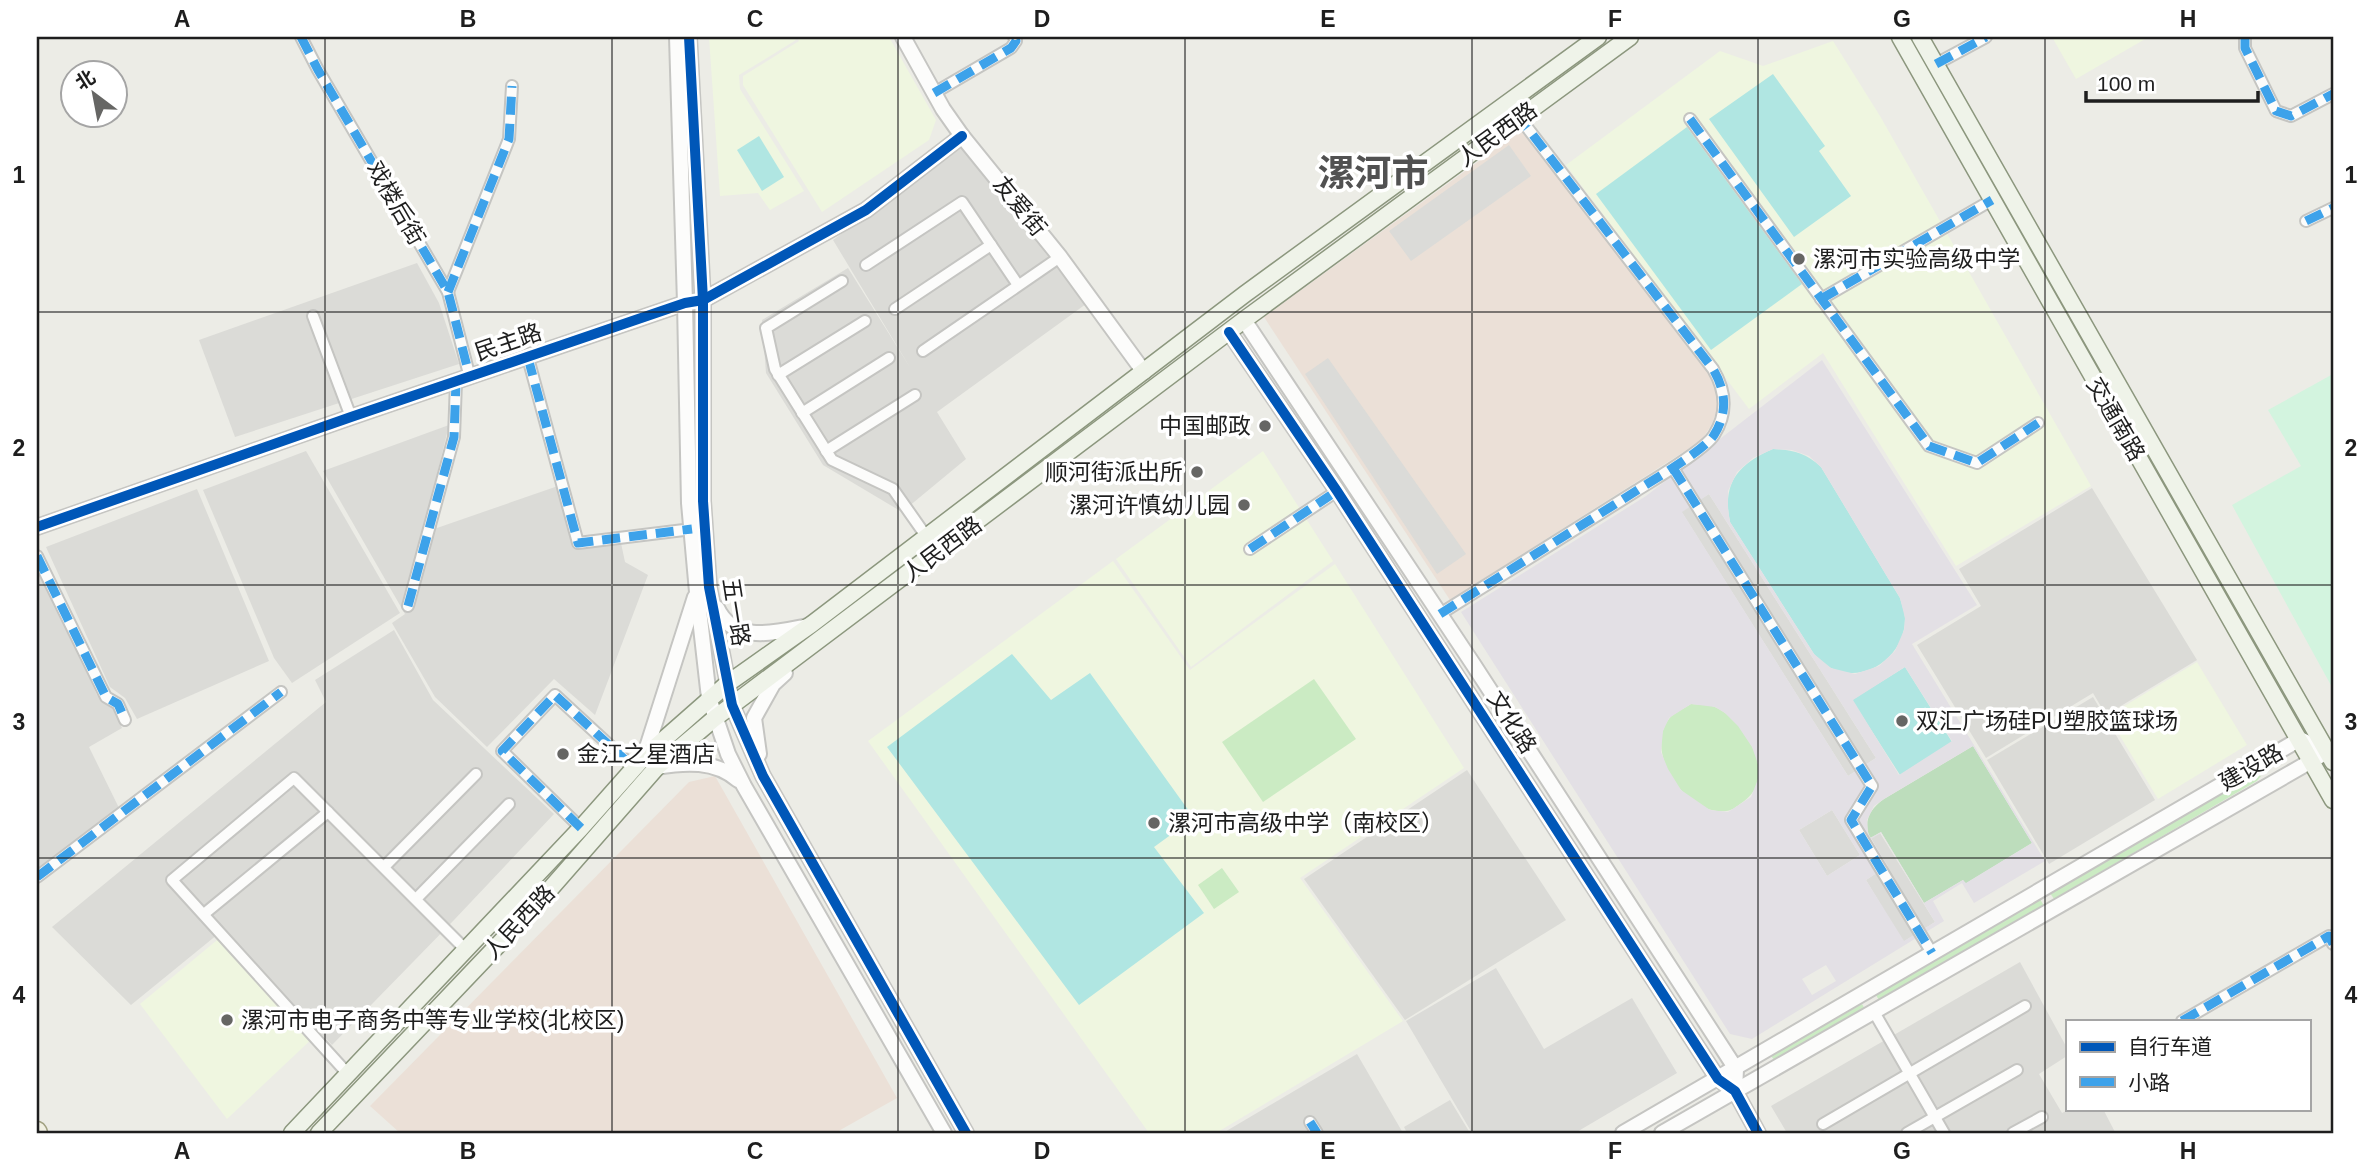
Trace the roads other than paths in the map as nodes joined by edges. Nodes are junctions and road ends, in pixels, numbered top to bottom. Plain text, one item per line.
1 (301, 37) edge
2 (677, 37) edge
3 (689, 37) edge
4 (903, 37) edge
5 (1014, 37) edge
6 (1598, 37) edge
7 (1630, 37) edge
8 (1900, 37) edge
9 (1920, 37) edge
10 (1986, 37) edge
11 (2245, 37) edge
12 (1936, 64) junction
13 (512, 86) dead end
14 (934, 93) junction
15 (2333, 94) edge
16 (1520, 117) junction
17 (1690, 119) dead end
18 (962, 136) junction
19 (1992, 201) junction
20 (2333, 208) edge
21 (2306, 221) dead end
22 (991, 245) junction
23 (1060, 257) junction
24 (866, 265) dead end
25 (842, 281) dead end
26 (1018, 285) junction
27 (448, 292) junction
28 (1821, 299) junction
29 (703, 300) junction
30 (685, 303) junction
31 (895, 309) dead end
32 (313, 316) dead end
33 (1244, 320) junction
34 (865, 321) dead end
35 (1229, 332) junction
36 (1256, 337) junction
37 (1239, 347) junction
38 (923, 351) dead end
39 (528, 358) junction
40 (889, 358) dead end
41 (1144, 372) junction
42 (778, 375) junction
43 (463, 380) junction
44 (915, 395) dead end
45 (802, 413) junction
46 (351, 417) junction
47 (2038, 423) dead end
48 (826, 451) junction
49 (1673, 468) junction
50 (1337, 491) junction
51 (37, 527) edge
52 (692, 529) junction
53 (926, 537) junction
54 (1250, 549) dead end
55 (37, 556) edge
56 (703, 589) junction
57 (408, 606) dead end
58 (1440, 614) junction
59 (813, 625) junction
60 (809, 649) junction
61 (727, 684) junction
62 (281, 692) dead end
63 (709, 698) junction
64 (732, 705) junction
65 (715, 718) junction
66 (125, 720) dead end
67 (2300, 739) junction
68 (2330, 757) edge
69 (2312, 761) junction
70 (645, 764) junction
71 (477, 774) dead end
72 (763, 776) junction
73 (744, 786) junction
74 (2333, 800) edge
75 (509, 804) dead end
76 (328, 812) junction
77 (581, 828) junction
78 (384, 867) junction
79 (37, 877) edge
80 (2041, 890) junction
81 (416, 899) junction
82 (2052, 910) junction
83 (204, 914) junction
84 (2333, 944) edge
85 (465, 949) junction
86 (1932, 953) junction
87 (1863, 994) junction
88 (2025, 1006) dead end
89 (1874, 1012) junction
90 (2184, 1020) edge
91 (1736, 1069) junction
92 (2017, 1070) dead end
93 (347, 1073) junction
94 (1910, 1073) junction
95 (1718, 1079) junction
96 (1735, 1091) junction
97 (2042, 1116) dead end
98 (1935, 1117) junction
99 (1310, 1122) dead end
100 (1823, 1124) dead end
101 (292, 1133) edge
102 (319, 1133) edge
103 (944, 1133) edge
104 (966, 1133) edge
105 (1317, 1133) edge
106 (1623, 1133) edge
107 (1662, 1133) edge
108 (1758, 1133) edge
109 (1907, 1133) edge
110 (1944, 1133) edge
111 (2013, 1133) edge

1 - 27 street, 戏楼后街
2 - 30 street, 五一路
3 - 29 street, 五一路
4 - 14 street, 友爱街
5 - 14 street
6 - 41 main road, 人民西路
7 - 16 main road, 人民西路
8 - 19 main road, 交通南路
9 - 12 main road, 交通南路
10 - 12 street
11 - 15 street
12 - 68 main road, 交通南路
13 - 27 street
14 - 18 street, 友爱街
16 - 33 main road, 人民西路
16 - 49 street
17 - 28 street
18 - 23 street, 友爱街
18 - 29 street, 民主路
19 - 28 street
19 - 67 main road, 交通南路
20 - 21 street
22 - 24 street
22 - 26 street
22 - 31 street
23 - 26 street
23 - 41 street, 友爱街
25 - 42 street
26 - 38 street
27 - 43 street, 戏楼后街
28 - 47 street
29 - 30 street, 民主路
29 - 56 street, 五一路
30 - 39 street, 民主路
30 - 52 street, 五一路
32 - 46 street
33 - 35 main road, 人民西路
33 - 36 street, 文化路
34 - 42 street
35 - 37 street, 文化路
35 - 60 main road, 人民西路
36 - 37 street
36 - 58 street, 文化路
37 - 50 street, 文化路
39 - 43 street, 民主路
39 - 52 street
40 - 45 street
41 - 53 main road, 人民西路
42 - 45 street
43 - 46 street, 民主路
43 - 57 street, 戏楼后街
44 - 48 street
45 - 48 street
46 - 51 street, 民主路
48 - 53 street
49 - 58 street
49 - 86 street
50 - 54 street
50 - 95 street, 文化路
52 - 56 street, 五一路
53 - 59 main road, 人民西路
55 - 66 street
56 - 59 street
56 - 61 street, 五一路
56 - 63 street, 五一路
56 - 70 street
58 - 91 street, 文化路
59 - 61 main road, 人民西路
60 - 64 main road, 人民西路
60 - 72 street
61 - 63 main road, 人民西路
61 - 64 street, 五一路
62 - 79 street
63 - 65 street, 五一路
63 - 70 main road, 人民西路
64 - 65 main road, 人民西路
64 - 72 street, 五一路
65 - 70 main road, 人民西路
65 - 73 street, 五一路
67 - 68 street, 建设路
67 - 69 main road, 交通南路
67 - 80 street, 建设路
68 - 69 street, 建设路
69 - 74 main road, 交通南路
69 - 82 street, 建设路
70 - 73 street
70 - 77 main road, 人民西路
70 - 77 street
70 - 102 main road, 人民西路
71 - 78 street
72 - 104 street, 五一路
73 - 103 street, 五一路
75 - 81 street
76 - 78 street
76 - 83 street
76 - 83 street
77 - 85 main road, 人民西路
78 - 81 street
80 - 82 street
80 - 86 street, 建设路
81 - 85 street
82 - 89 street, 建设路
83 - 93 street
84 - 90 street
85 - 93 main road, 人民西路
86 - 87 street, 建设路
87 - 89 street
87 - 91 street, 建设路
88 - 94 street
89 - 94 street
89 - 96 street, 建设路
91 - 95 street, 建设路
91 - 96 street
92 - 98 street
93 - 101 main road, 人民西路
94 - 98 street
94 - 100 street
95 - 96 street, 文化路
95 - 106 street, 建设路
96 - 107 street, 建设路
96 - 108 street, 文化路
97 - 111 street
98 - 109 street
98 - 110 street
99 - 105 street

